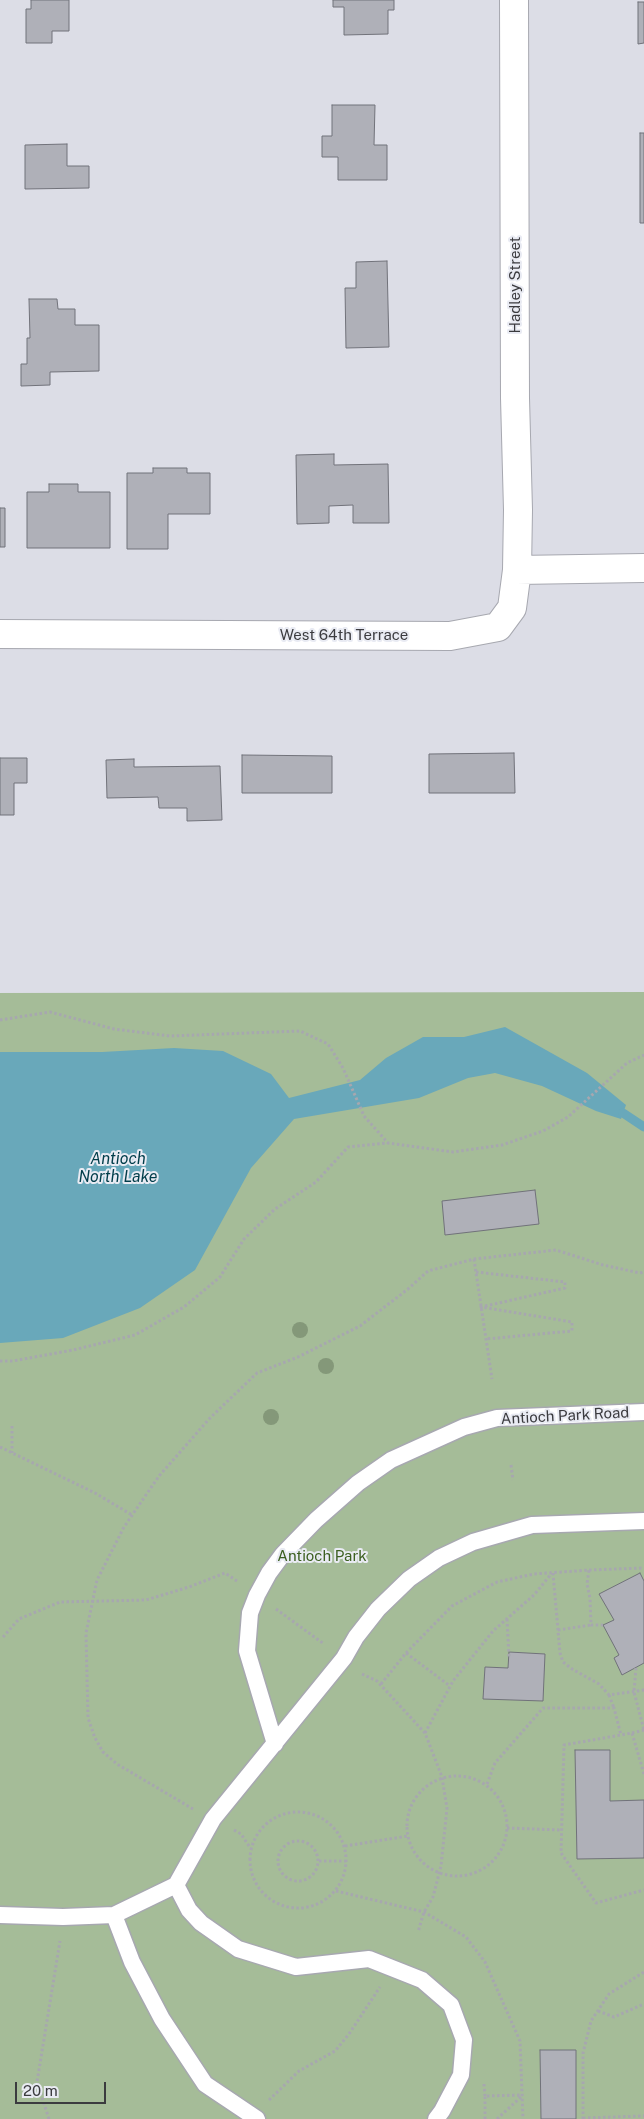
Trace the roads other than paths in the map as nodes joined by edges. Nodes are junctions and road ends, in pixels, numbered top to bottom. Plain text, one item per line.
1 (514, 0) edge
2 (644, 568) edge
3 (517, 570) junction
4 (0, 634) edge
5 (644, 1412) edge
6 (644, 1521) edge
7 (275, 1744) junction
8 (176, 1885) junction
9 (0, 1915) edge
10 (114, 1915) junction
11 (257, 2119) edge
12 (436, 2119) edge

1 - 3 street, Hadley Street
2 - 3 street
3 - 4 street, West 64th Terrace
5 - 7 lane, Antioch Park Road
6 - 7 lane
7 - 8 lane
8 - 10 lane
8 - 12 lane
9 - 10 lane
10 - 11 lane

